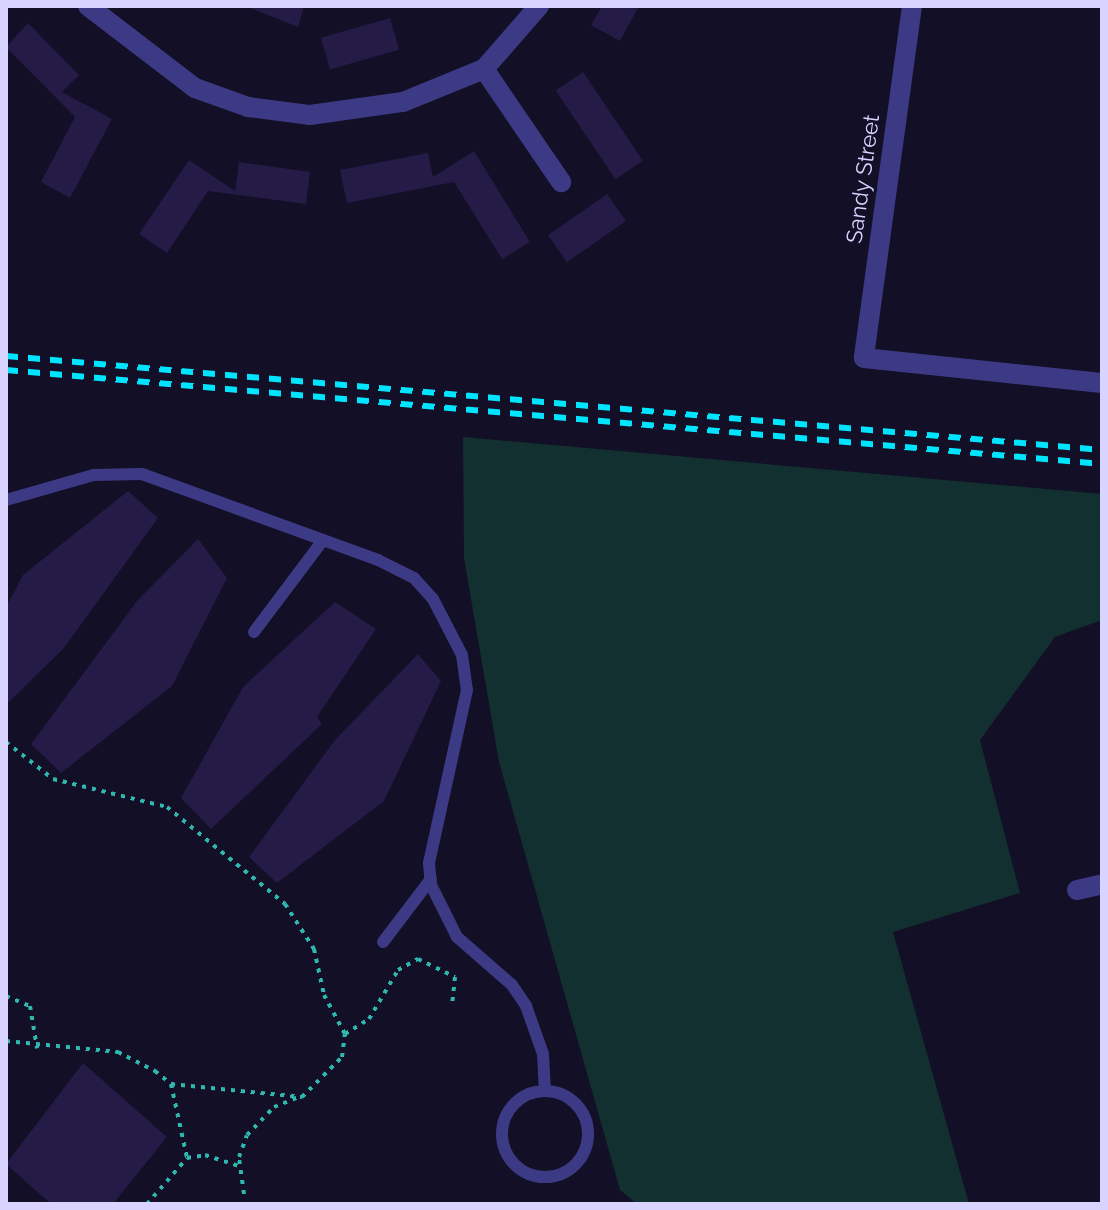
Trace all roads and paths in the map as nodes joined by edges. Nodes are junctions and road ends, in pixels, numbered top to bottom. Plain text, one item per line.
1 (88, 6) edge
2 (539, 6) edge
3 (912, 6) edge
4 (484, 69) junction
5 (561, 182) dead end
6 (1102, 383) edge
7 (6, 500) edge
8 (323, 540) junction
9 (254, 632) dead end
10 (6, 742) edge
11 (431, 879) junction
12 (1102, 884) edge
13 (1077, 890) dead end
14 (383, 942) dead end
15 (6, 996) edge
16 (452, 1005) dead end
17 (345, 1034) junction
18 (6, 1041) edge
19 (37, 1048) junction
20 (171, 1084) junction
21 (545, 1091) junction
22 (302, 1097) junction
23 (187, 1158) junction
24 (239, 1166) junction
25 (244, 1194) dead end
26 (147, 1204) edge

1 - 4 street
2 - 4 street
3 - 6 street, Sandy Street
4 - 5 street
7 - 8 lane
8 - 9 lane
8 - 11 lane
10 - 17 path
11 - 14 lane
11 - 21 lane
12 - 13 street
15 - 19 path
16 - 17 path
17 - 22 path
18 - 19 path
19 - 20 path
20 - 22 path
20 - 23 path
21 - 21 lane
22 - 24 path
23 - 24 path
23 - 26 path
24 - 25 path

